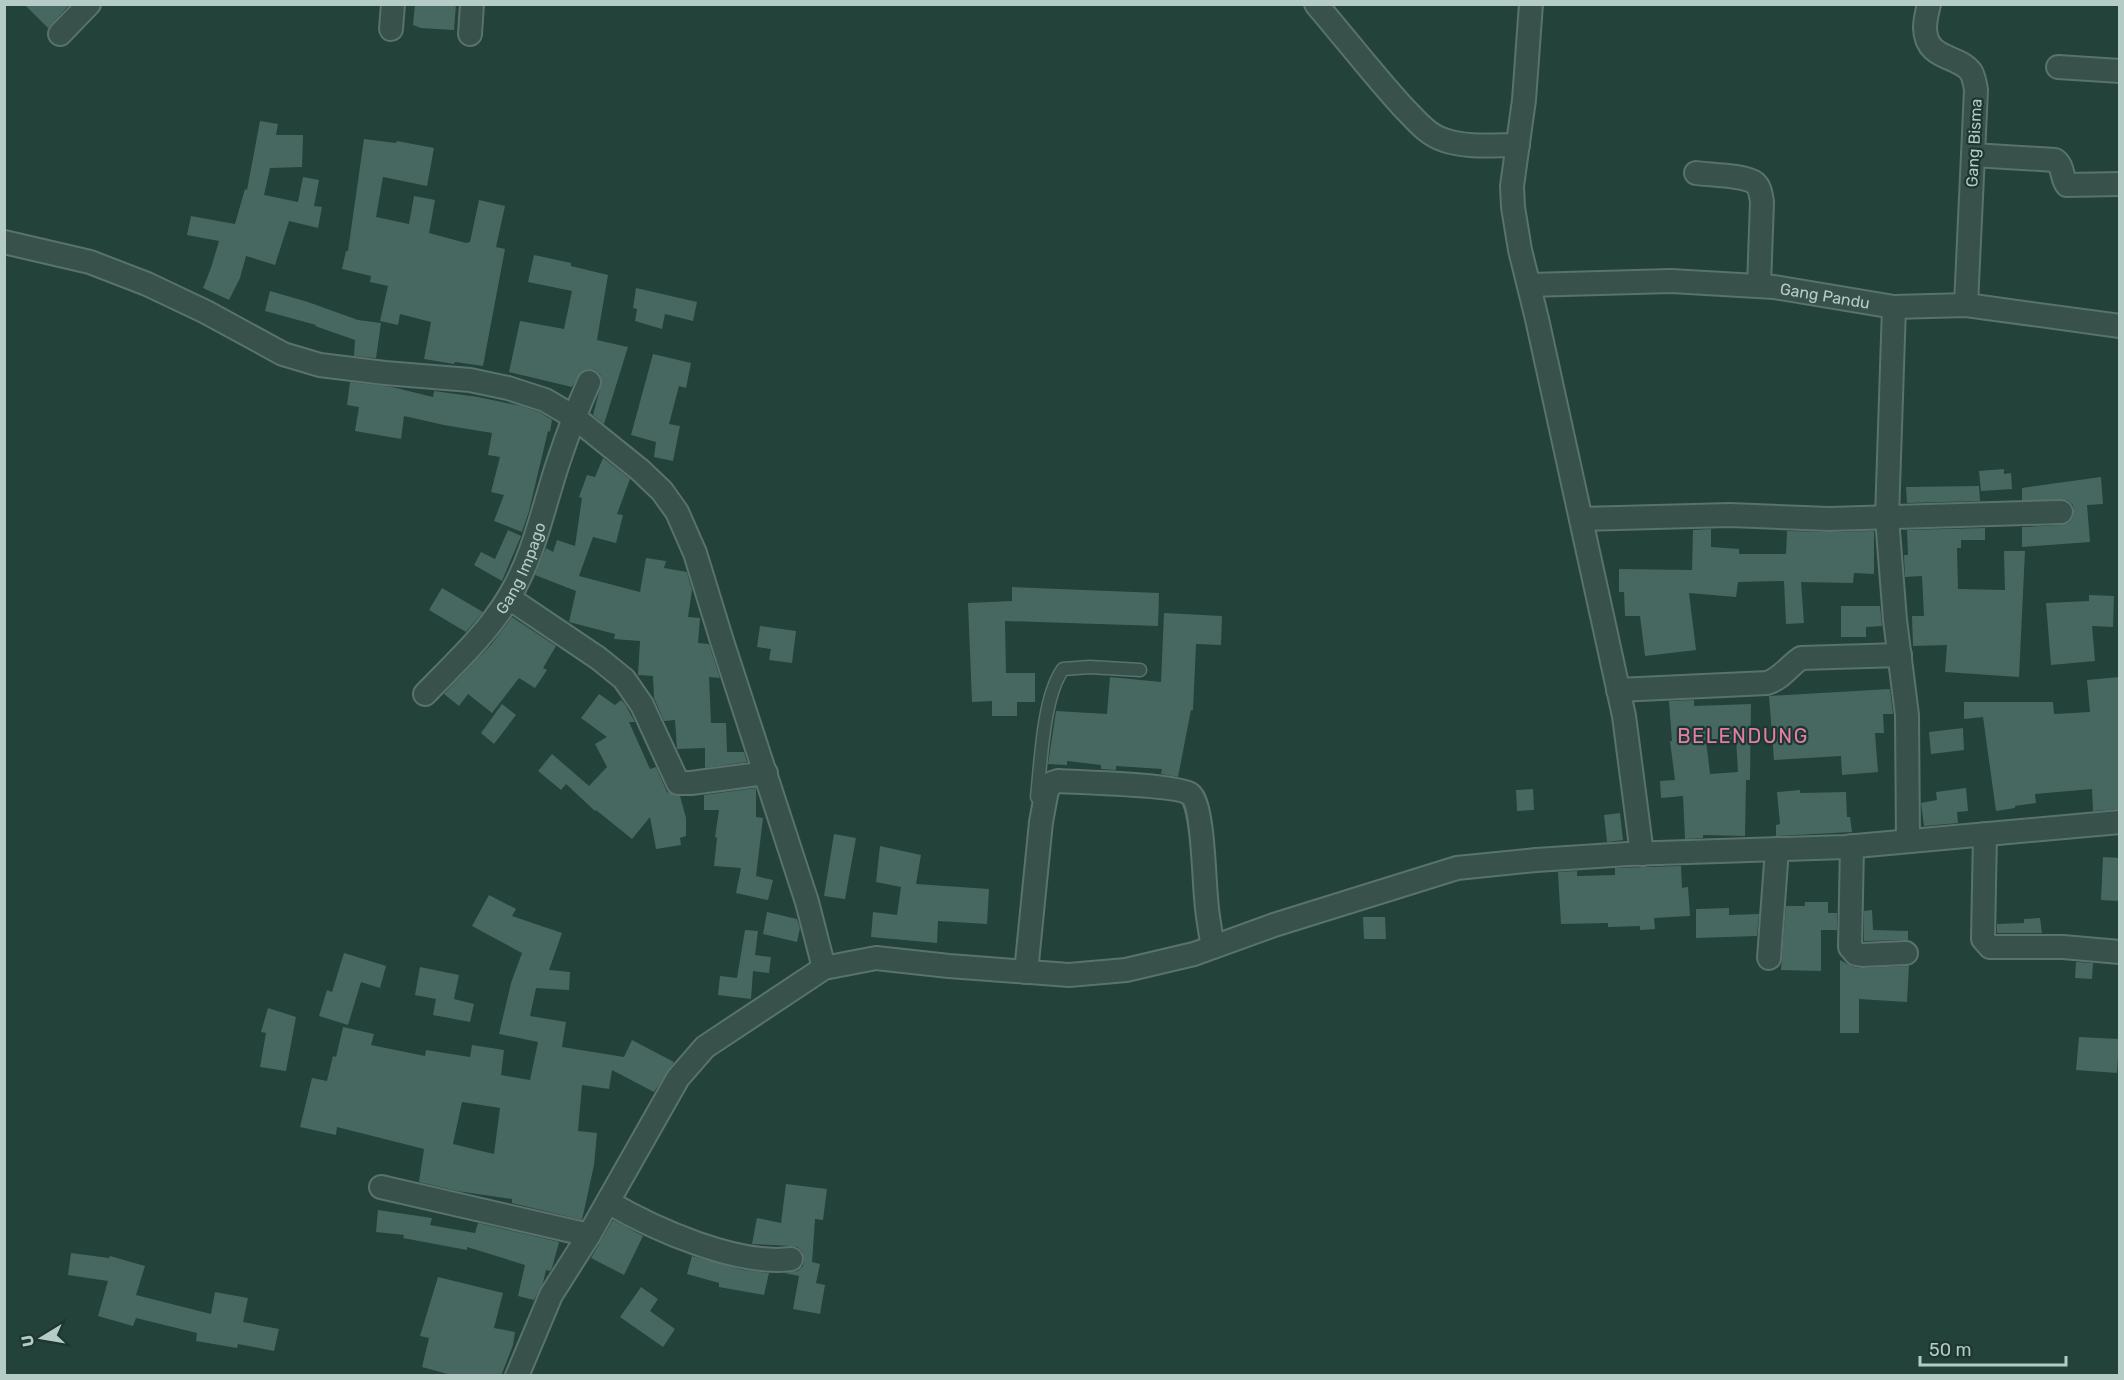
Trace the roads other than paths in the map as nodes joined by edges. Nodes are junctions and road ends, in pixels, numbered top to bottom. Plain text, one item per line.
1 (89, 4) edge
2 (393, 4) edge
3 (472, 4) edge
4 (1316, 4) edge
5 (1531, 4) edge
6 (1929, 4) edge
7 (391, 29) dead end
8 (60, 34) dead end
9 (470, 34) dead end
10 (2058, 68) dead end
11 (2120, 70) edge
12 (1518, 145) junction
13 (1973, 155) junction
14 (1696, 173) dead end
15 (2120, 184) edge
16 (4, 242) edge
17 (1530, 285) junction
18 (1758, 286) junction
19 (1966, 305) junction
20 (1894, 307) junction
21 (2120, 326) edge
22 (590, 382) dead end
23 (574, 417) junction
24 (2061, 512) dead end
25 (1887, 518) junction
26 (1581, 519) junction
27 (509, 598) junction
28 (1900, 655) junction
29 (1140, 670) dead end
30 (1618, 690) junction
31 (426, 694) dead end
32 (766, 773) junction
33 (2120, 822) edge
34 (1985, 834) junction
35 (1908, 841) junction
36 (1852, 846) junction
37 (1777, 849) junction
38 (1642, 854) junction
39 (1213, 947) junction
40 (2120, 952) edge
41 (1906, 953) dead end
42 (1769, 958) dead end
43 (824, 968) junction
44 (1022, 971) junction
45 (381, 1187) dead end
46 (608, 1202) junction
47 (590, 1235) junction
48 (791, 1259) dead end
49 (517, 1376) edge

1 - 8 street
2 - 7 street
3 - 9 street
4 - 12 street
5 - 12 street
6 - 13 street, Gang Bisma
10 - 11 street
12 - 17 street
13 - 15 street
13 - 19 street, Gang Bisma
14 - 18 street
16 - 23 street
17 - 18 street, Gang Pandu
17 - 26 street
18 - 20 street, Gang Pandu
19 - 20 street, Gang Pandu
19 - 21 street, Gang Pandu
20 - 25 street
22 - 23 street, Gang Impago
23 - 27 street, Gang Impago
23 - 32 street
24 - 25 street
25 - 26 street
25 - 28 street
26 - 30 street
27 - 31 street, Gang Impago
27 - 32 street
28 - 30 street
28 - 35 street
29 - 44 lane
30 - 38 street
32 - 43 street
33 - 34 street
34 - 35 street
34 - 40 street
35 - 36 street
36 - 37 street
36 - 41 street
37 - 38 street
37 - 42 street
38 - 39 street
39 - 44 street
39 - 44 street
43 - 44 street
43 - 46 street
45 - 47 street
46 - 47 street
46 - 48 street
47 - 49 street

